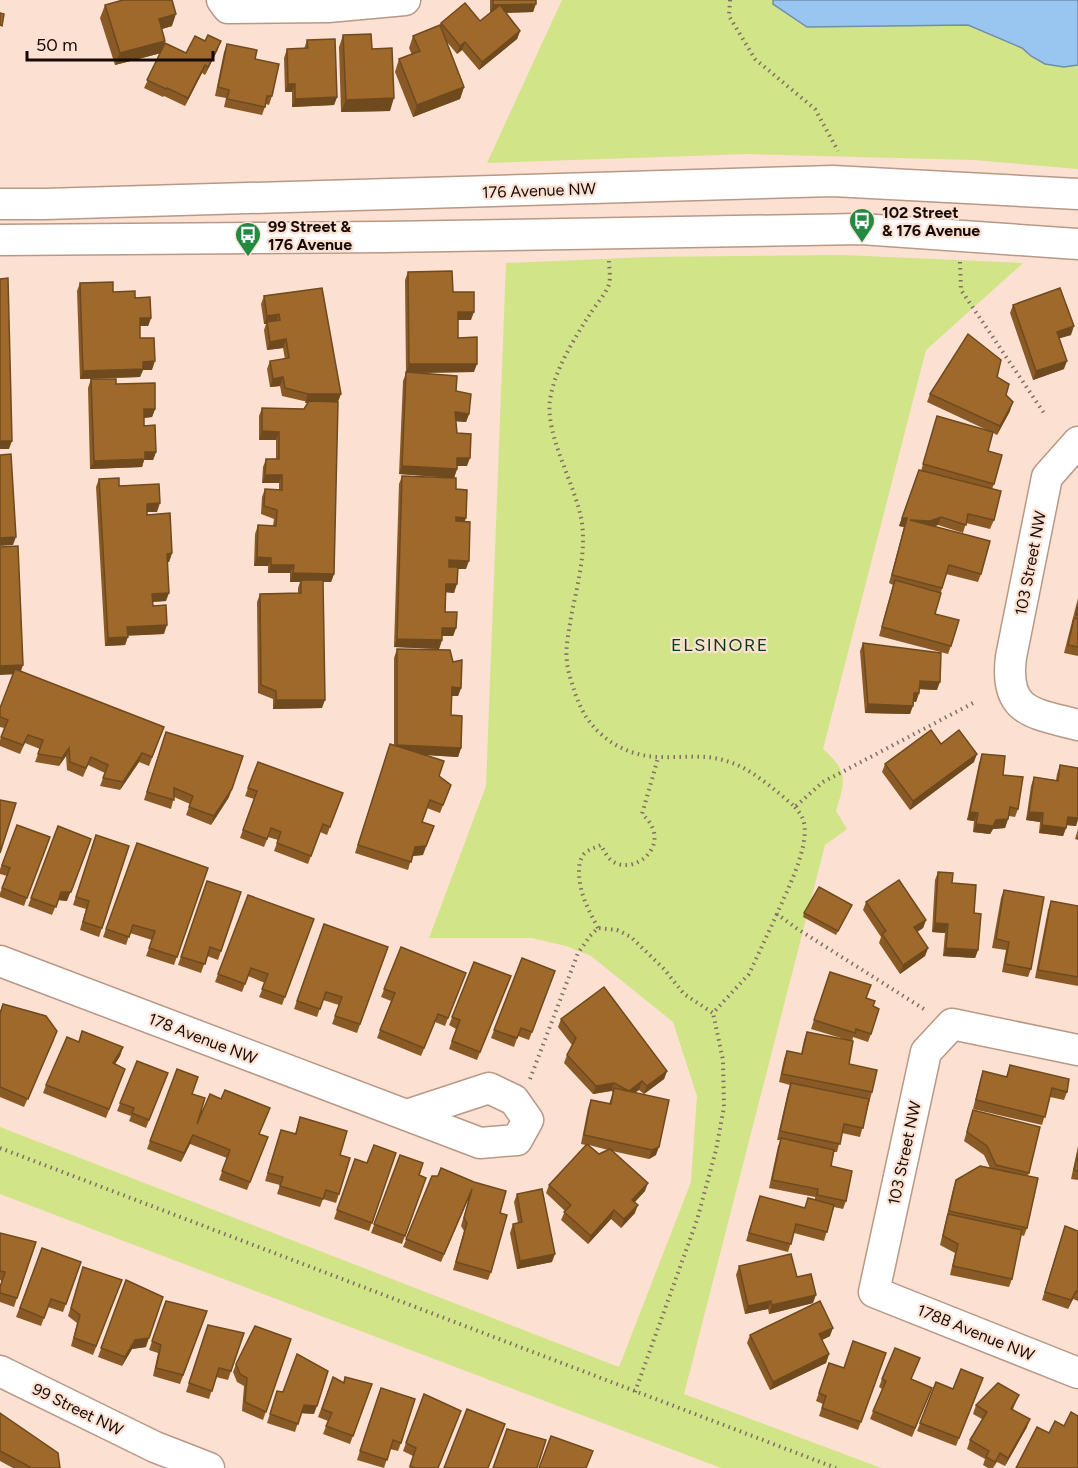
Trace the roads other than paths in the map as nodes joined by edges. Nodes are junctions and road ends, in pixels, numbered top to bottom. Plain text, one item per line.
1 (222, 0) edge
2 (405, 0) edge
3 (1078, 194) edge
4 (0, 204) edge
5 (0, 240) edge
6 (1078, 244) edge
7 (1078, 441) edge
8 (1078, 724) edge
9 (0, 961) edge
10 (1078, 1050) edge
11 (407, 1115) dead end
12 (874, 1292) joint
13 (0, 1371) edge
14 (1078, 1373) edge
15 (150, 1458) edge
16 (209, 1468) edge

1 - 2 street
3 - 4 street, 176 Avenue NW
5 - 6 street
7 - 8 street, 103 Street NW
9 - 11 street, 178 Avenue NW
10 - 12 street, 103 Street NW
12 - 14 street, 178B Avenue NW
13 - 15 street, 99 Street NW
15 - 16 street, 99 Street NW

